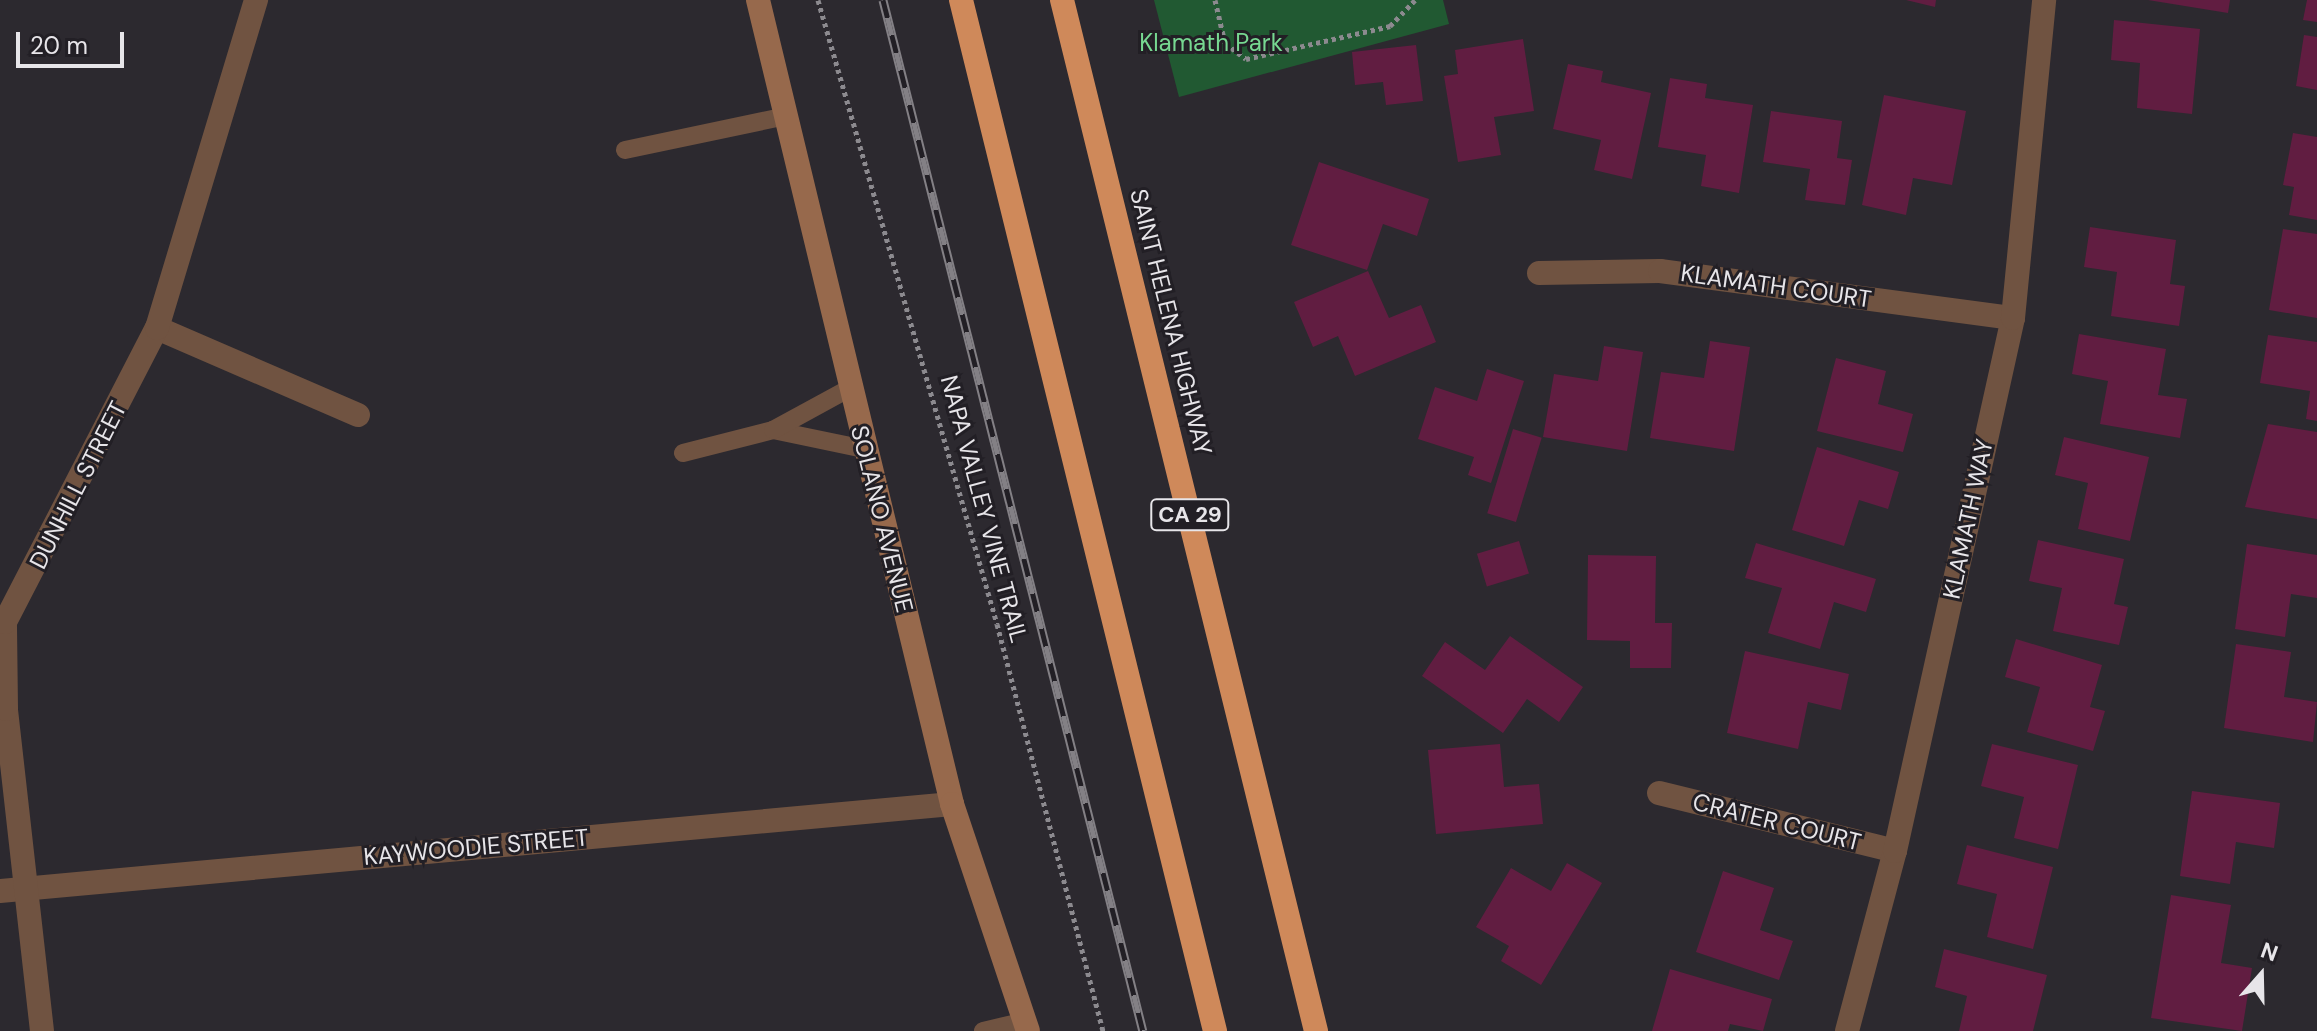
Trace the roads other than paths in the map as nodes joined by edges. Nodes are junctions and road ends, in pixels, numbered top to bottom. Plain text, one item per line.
1 (256, 0) edge
2 (758, 0) edge
3 (961, 0) edge
4 (1062, 0) edge
5 (2044, 0) edge
6 (786, 116) junction
7 (625, 150) dead end
8 (1539, 273) dead end
9 (2013, 318) junction
10 (157, 328) junction
11 (850, 388) junction
12 (358, 415) dead end
13 (773, 430) junction
14 (865, 449) junction
15 (683, 453) dead end
16 (1659, 793) dead end
17 (952, 804) junction
18 (1895, 851) junction
19 (26, 888) junction
20 (0, 891) edge
21 (1026, 1026) edge
22 (42, 1031) edge
23 (983, 1031) edge
24 (1215, 1031) edge
25 (1316, 1031) edge
26 (1847, 1031) edge

1 - 10 street, DUNHILL STREET
2 - 6 street, SOLANO AVENUE
3 - 24 highway
4 - 25 highway, SAINT HELENA HIGHWAY / CA 29
5 - 9 street, KLAMATH WAY
6 - 7 lane
6 - 11 street, SOLANO AVENUE
8 - 9 street, KLAMATH COURT
9 - 18 street, KLAMATH WAY
10 - 12 street
10 - 19 street, DUNHILL STREET
11 - 13 lane
11 - 14 street, SOLANO AVENUE
13 - 14 lane
13 - 15 lane
14 - 17 street, SOLANO AVENUE
16 - 18 street, CRATER COURT
17 - 19 street, KAYWOODIE STREET
17 - 21 street, SOLANO AVENUE
18 - 26 street, KLAMATH WAY
19 - 20 street, KAYWOODIE STREET
19 - 22 street, DUNHILL STREET
21 - 23 lane

